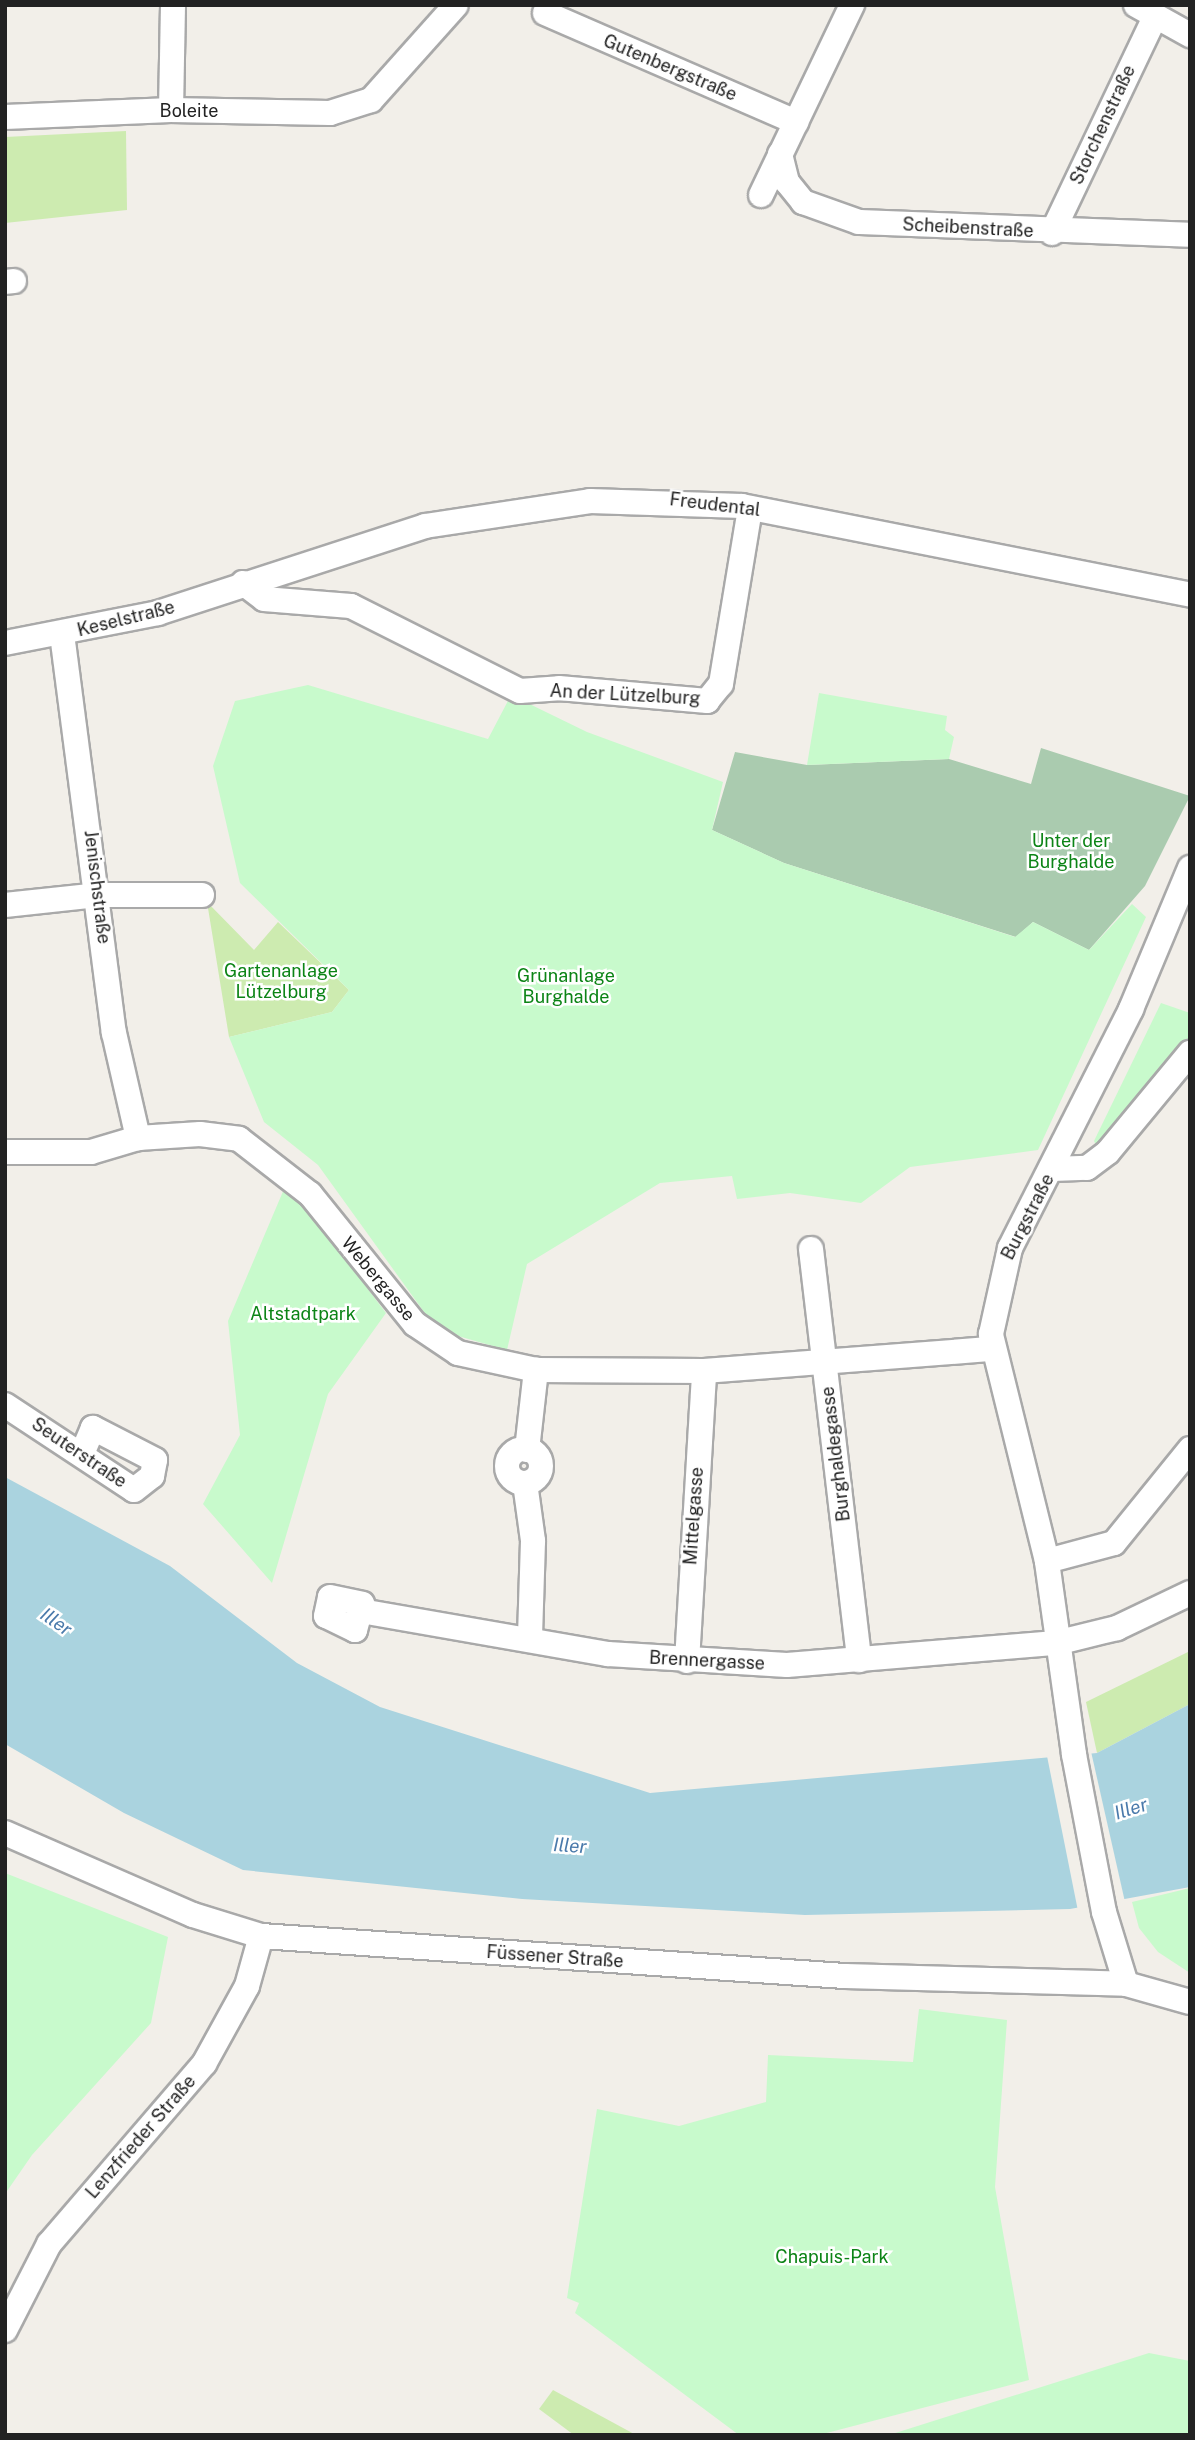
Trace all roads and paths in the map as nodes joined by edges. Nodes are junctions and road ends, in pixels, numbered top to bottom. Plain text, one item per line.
1 (173, 5) edge
2 (456, 5) edge
3 (852, 5) edge
4 (1145, 11) edge
5 (545, 13) dead end
6 (1190, 35) edge
7 (171, 110) junction
8 (5, 117) edge
9 (796, 122) junction
10 (780, 154) junction
11 (761, 195) dead end
12 (1052, 233) junction
13 (1190, 235) edge
14 (750, 508) junction
15 (243, 583) junction
16 (1190, 595) edge
17 (62, 634) junction
18 (5, 642) edge
19 (1190, 868) edge
20 (99, 895) junction
21 (202, 895) dead end
22 (5, 905) edge
23 (1190, 1053) edge
24 (138, 1138) junction
25 (5, 1152) edge
26 (1052, 1169) junction
27 (811, 1249) dead end
28 (992, 1349) junction
29 (825, 1366) junction
30 (536, 1370) junction
31 (705, 1371) junction
32 (5, 1405) edge
33 (1190, 1449) edge
34 (152, 1476) dead end
35 (1047, 1561) junction
36 (1190, 1593) edge
37 (361, 1611) dead end
38 (530, 1636) junction
39 (1056, 1643) junction
40 (859, 1660) junction
41 (687, 1661) junction
42 (5, 1833) edge
43 (261, 1936) junction
44 (1126, 1984) junction
45 (1190, 2002) edge
46 (5, 2330) edge

1 - 7 street
2 - 7 street, Boleite
3 - 9 street
4 - 6 street
4 - 12 street, Storchenstraße
5 - 9 street, Gutenbergstraße
7 - 8 street, Boleite
9 - 10 street
10 - 11 street
10 - 12 street, Scheibenstraße
12 - 13 street, Scheibenstraße
14 - 15 street, Freudental
14 - 15 street, An der Lützelburg
14 - 16 street, Freudental
15 - 17 street, Keselstraße
17 - 18 street, Keselstraße
17 - 20 street, Jenischstraße
19 - 26 street, Burgstraße
20 - 21 street
20 - 22 street
20 - 24 street, Jenischstraße
23 - 26 street
24 - 25 street, Webergasse
24 - 30 street, Webergasse
26 - 28 street, Burgstraße
27 - 29 street, Burghaldegasse
28 - 29 street, Webergasse
28 - 35 street, Burgstraße
29 - 31 street, Webergasse
29 - 40 street, Burghaldegasse
30 - 31 street, Webergasse
30 - 38 street
31 - 41 street, Mittelgasse
32 - 34 street, Seuterstraße
33 - 35 street
35 - 39 street, Burgstraße
36 - 39 street, Brennergasse
37 - 38 street, Brennergasse
38 - 41 street, Brennergasse
39 - 40 street, Brennergasse
39 - 44 street, Burgstraße
40 - 41 street, Brennergasse
42 - 43 street, Füssener Straße
43 - 44 street, Füssener Straße
43 - 46 street, Lenzfrieder Straße
44 - 45 street, Füssener Straße

